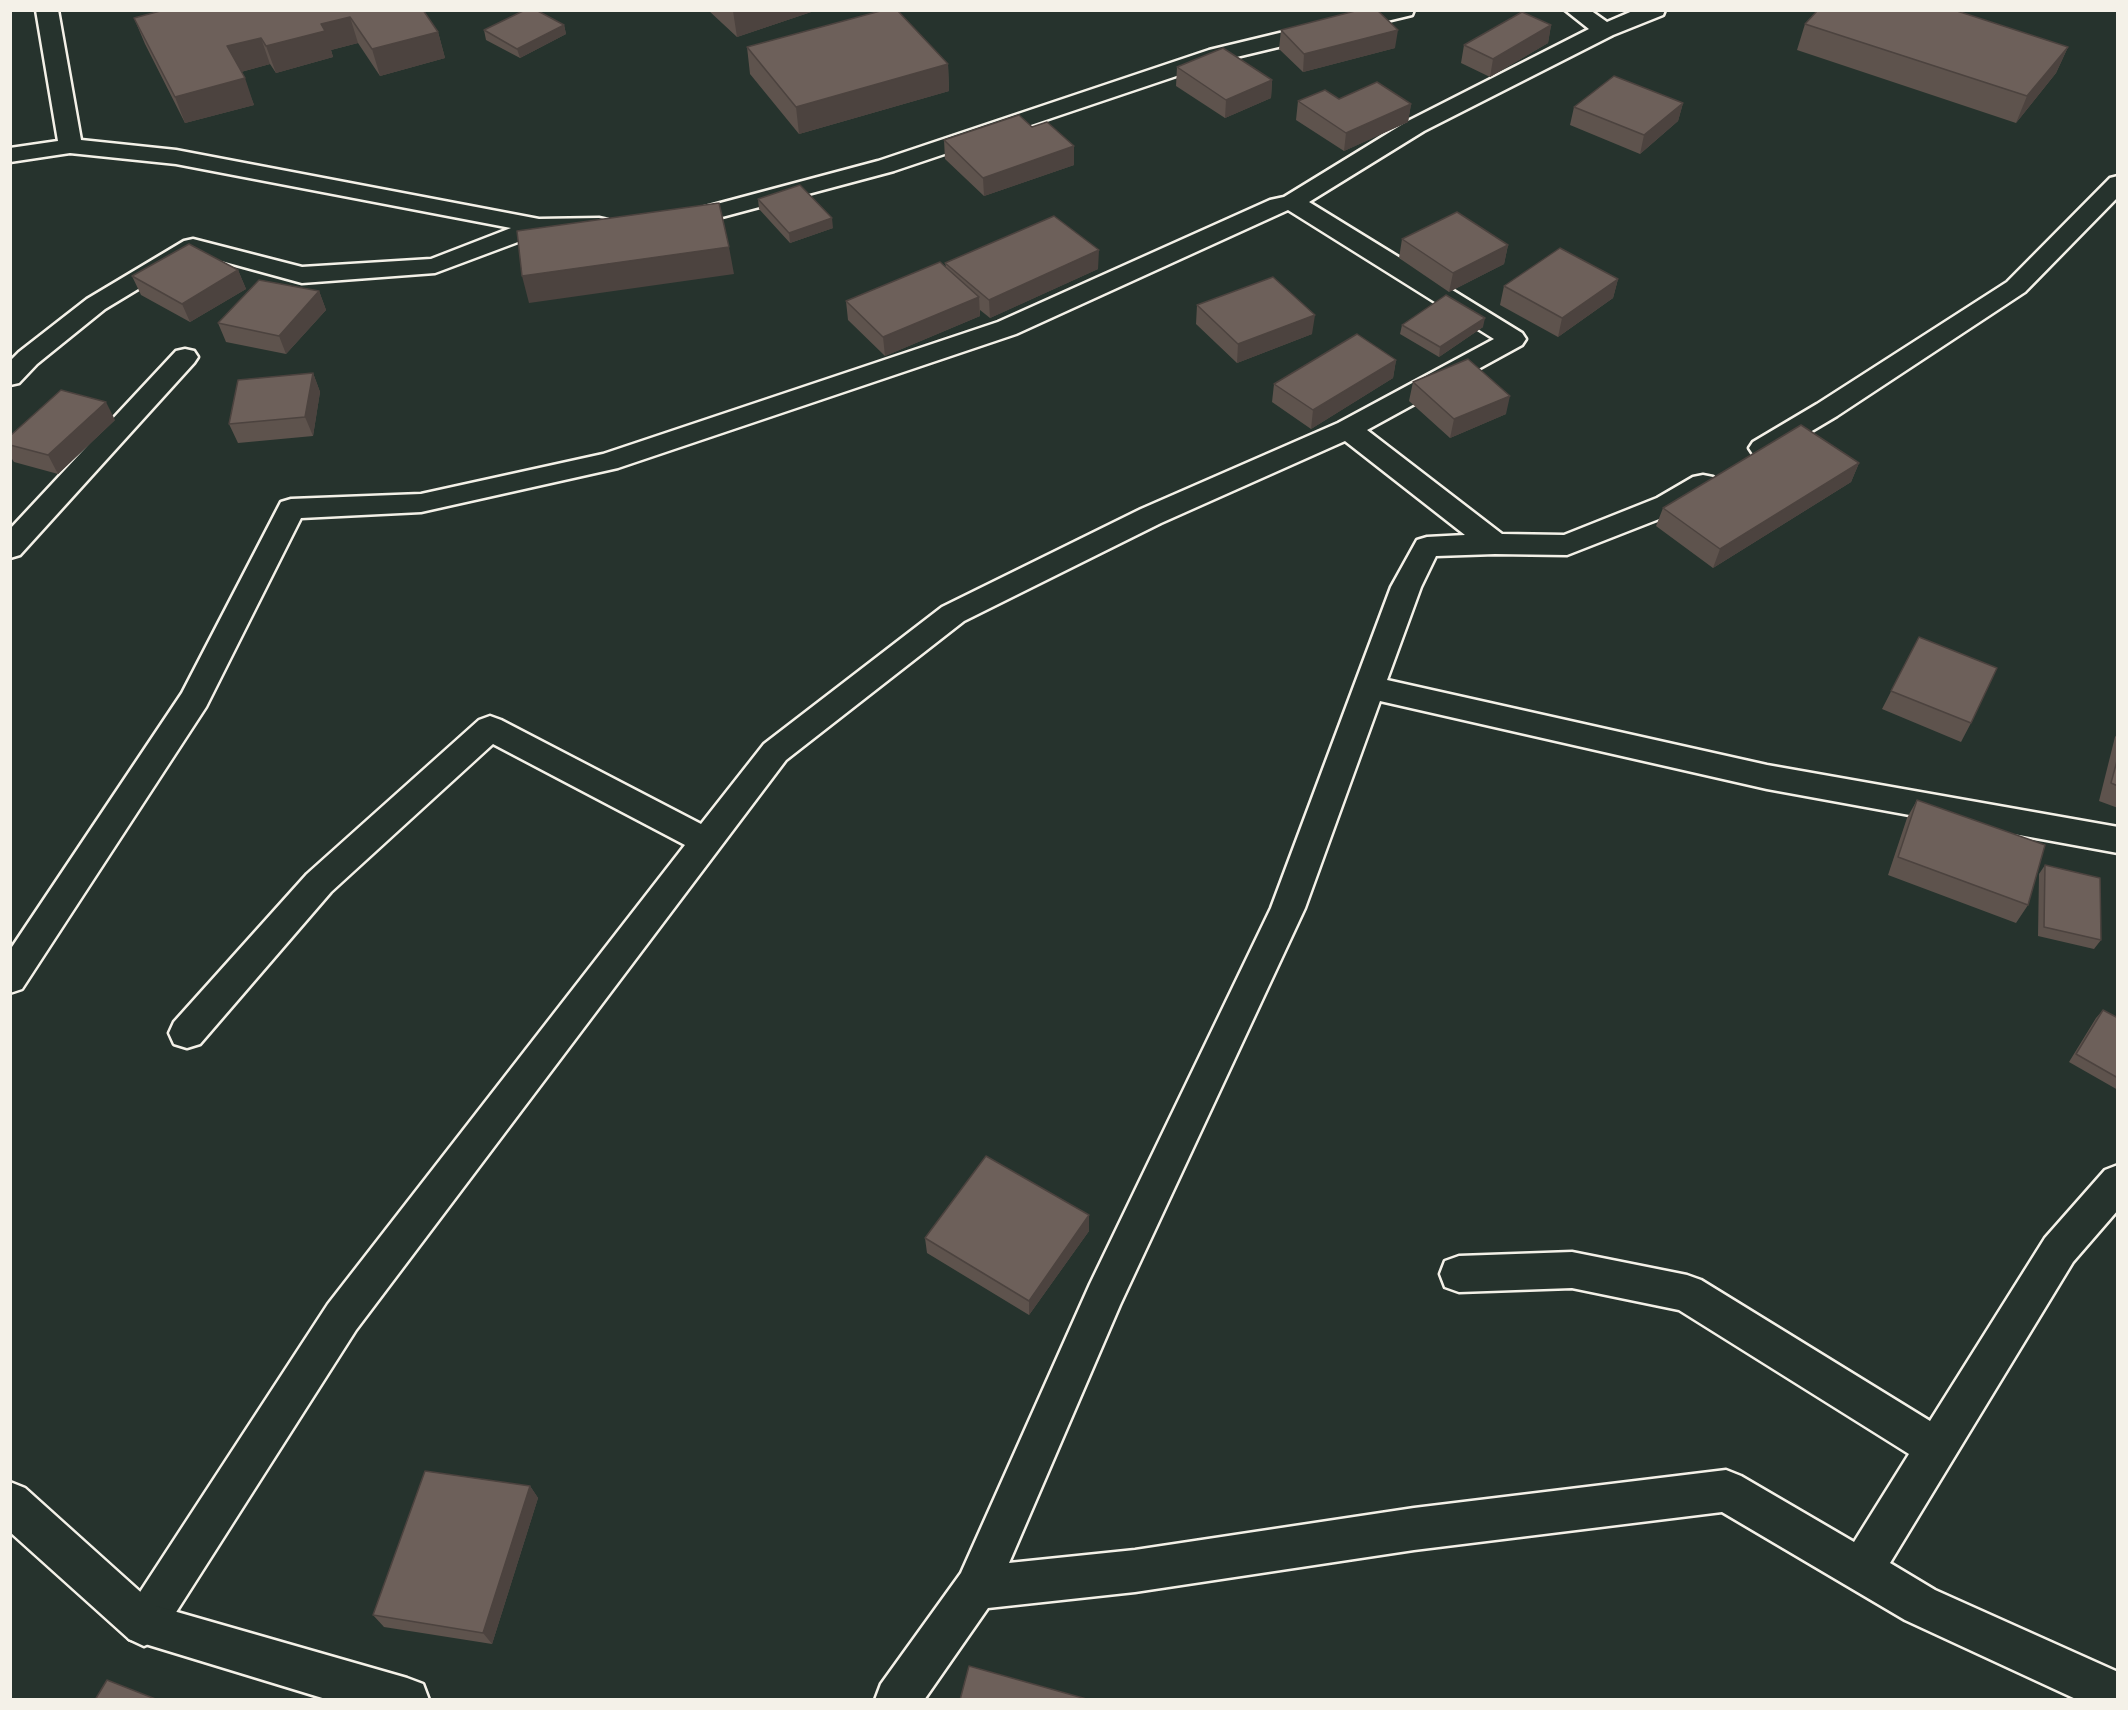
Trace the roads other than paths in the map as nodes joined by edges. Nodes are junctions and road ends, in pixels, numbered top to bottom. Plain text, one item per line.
1 (47, 10) edge
2 (1404, 10) edge
3 (1575, 10) edge
4 (1655, 10) edge
5 (1605, 30) junction
6 (70, 146) junction
7 (10, 155) edge
8 (2118, 183) edge
9 (1292, 202) junction
10 (620, 225) edge
11 (654, 225) edge
12 (539, 226) junction
13 (185, 357) dead end
14 (10, 376) edge
15 (1348, 429) junction
16 (1495, 544) junction
17 (10, 548) edge
18 (1369, 687) junction
19 (2118, 840) edge
20 (707, 842) junction
21 (10, 979) edge
22 (187, 1033) dead end
23 (2118, 1182) edge
24 (1459, 1274) dead end
25 (1937, 1448) junction
26 (10, 1503) edge
27 (1862, 1570) junction
28 (976, 1588) junction
29 (144, 1624) junction
30 (2118, 1695) edge
31 (406, 1700) edge
32 (897, 1700) edge

1 - 6 street
2 - 11 street
3 - 5 street
4 - 5 street
5 - 9 street
6 - 7 street
6 - 12 street
8 - 16 street
9 - 15 street
9 - 21 street
10 - 12 street
12 - 14 street
13 - 17 street
15 - 16 street
15 - 20 street
16 - 18 street
18 - 19 street
18 - 28 street
20 - 22 street
20 - 29 street
23 - 25 street
24 - 25 street
25 - 27 street
26 - 29 street
27 - 28 street
27 - 30 street
28 - 32 street
29 - 31 street

